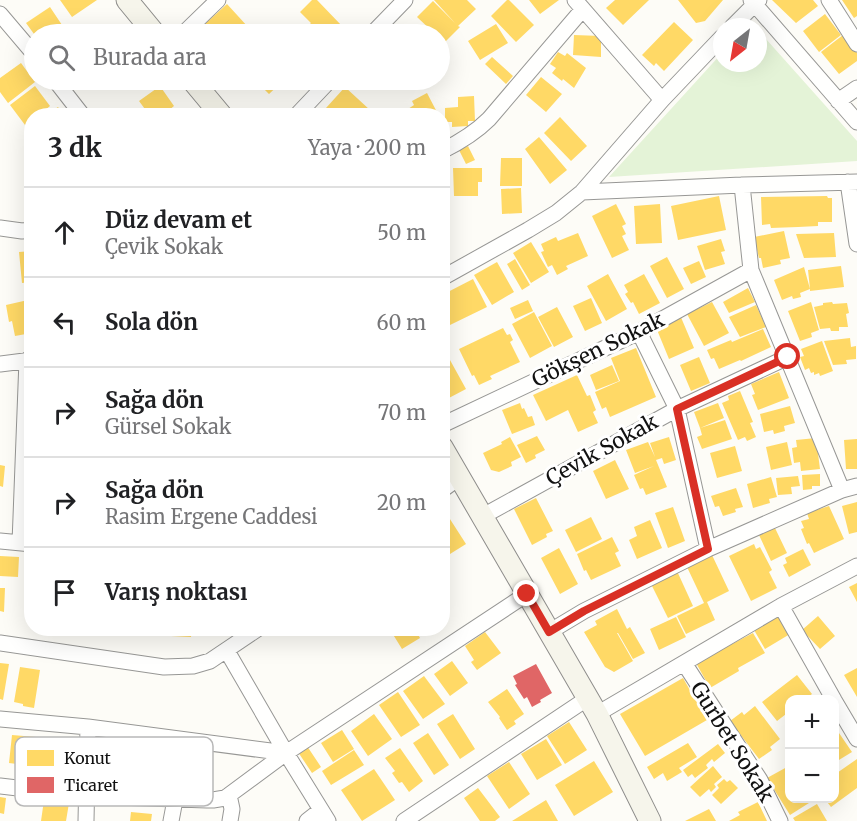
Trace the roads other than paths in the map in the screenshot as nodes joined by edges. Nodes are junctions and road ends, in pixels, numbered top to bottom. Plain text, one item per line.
1 (127, 0) edge
2 (218, 0) edge
3 (405, 0) edge
4 (829, 0) edge
5 (754, 1) edge
6 (579, 4) edge
7 (0, 14) edge
8 (740, 18) edge
9 (147, 24) edge
10 (193, 24) edge
11 (382, 24) edge
12 (24, 42) edge
13 (857, 44) edge
14 (713, 46) edge
15 (857, 88) edge
16 (62, 90) edge
17 (200, 90) edge
18 (321, 90) edge
19 (662, 99) junction
20 (838, 101) junction
21 (76, 108) edge
22 (215, 108) edge
23 (304, 108) edge
24 (857, 122) edge
25 (450, 147) edge
26 (852, 182) edge
27 (742, 185) junction
28 (582, 192) junction
29 (0, 228) edge
30 (24, 231) edge
31 (857, 244) edge
32 (751, 270) junction
33 (450, 274) edge
34 (639, 332) junction
35 (788, 357) junction
36 (24, 361) edge
37 (0, 364) edge
38 (677, 409) junction
39 (450, 421) edge
40 (450, 460) edge
41 (460, 477) junction
42 (450, 484) edge
43 (850, 488) edge
44 (483, 516) junction
45 (0, 541) edge
46 (24, 544) edge
47 (708, 549) junction
48 (857, 566) edge
49 (527, 594) junction
50 (781, 606) junction
51 (549, 632) junction
52 (248, 636) edge
53 (0, 643) edge
54 (227, 651) junction
55 (684, 663) junction
56 (831, 695) edge
57 (592, 706) junction
58 (839, 708) edge
59 (0, 719) edge
60 (88, 727) junction
61 (88, 737) edge
62 (164, 737) edge
63 (857, 739) edge
64 (213, 743) edge
65 (286, 753) junction
66 (0, 786) edge
67 (15, 788) edge
68 (229, 795) junction
69 (213, 800) edge
70 (174, 806) edge
71 (325, 815) edge
72 (171, 821) edge
73 (230, 821) edge
74 (307, 821) edge
75 (404, 821) edge
76 (650, 821) edge
77 (780, 821) edge

1 - 9 main road
2 - 10 street
3 - 11 street
4 - 13 street
5 - 8 street
5 - 20 street
6 - 19 street
6 - 25 street
7 - 12 street
14 - 19 street
15 - 20 street
16 - 21 street
17 - 22 main road
18 - 23 street
19 - 28 street
20 - 24 street
26 - 27 street
26 - 31 street
27 - 28 street
27 - 32 street
28 - 33 street
29 - 30 street
32 - 34 street, Gökşen Sokak
32 - 35 street
34 - 38 street
34 - 39 street, Gökşen Sokak
35 - 38 street, Çevik Sokak
35 - 43 street
36 - 37 street
38 - 44 street, Çevik Sokak
38 - 47 street
40 - 41 main road
41 - 42 street
41 - 44 main road
43 - 47 street
44 - 49 main road
45 - 46 street
47 - 51 street
48 - 50 street
49 - 51 main road
49 - 65 street
50 - 55 street
50 - 56 street
51 - 57 main road
52 - 54 street
53 - 54 street
54 - 65 street
55 - 57 street
55 - 77 street, Gurbet Sokak
57 - 75 street
57 - 76 main road
58 - 63 street
59 - 60 street
60 - 61 street
60 - 62 street
64 - 65 street
65 - 68 street
65 - 71 street
66 - 67 street
68 - 69 street
68 - 73 street
70 - 72 street
71 - 74 street

